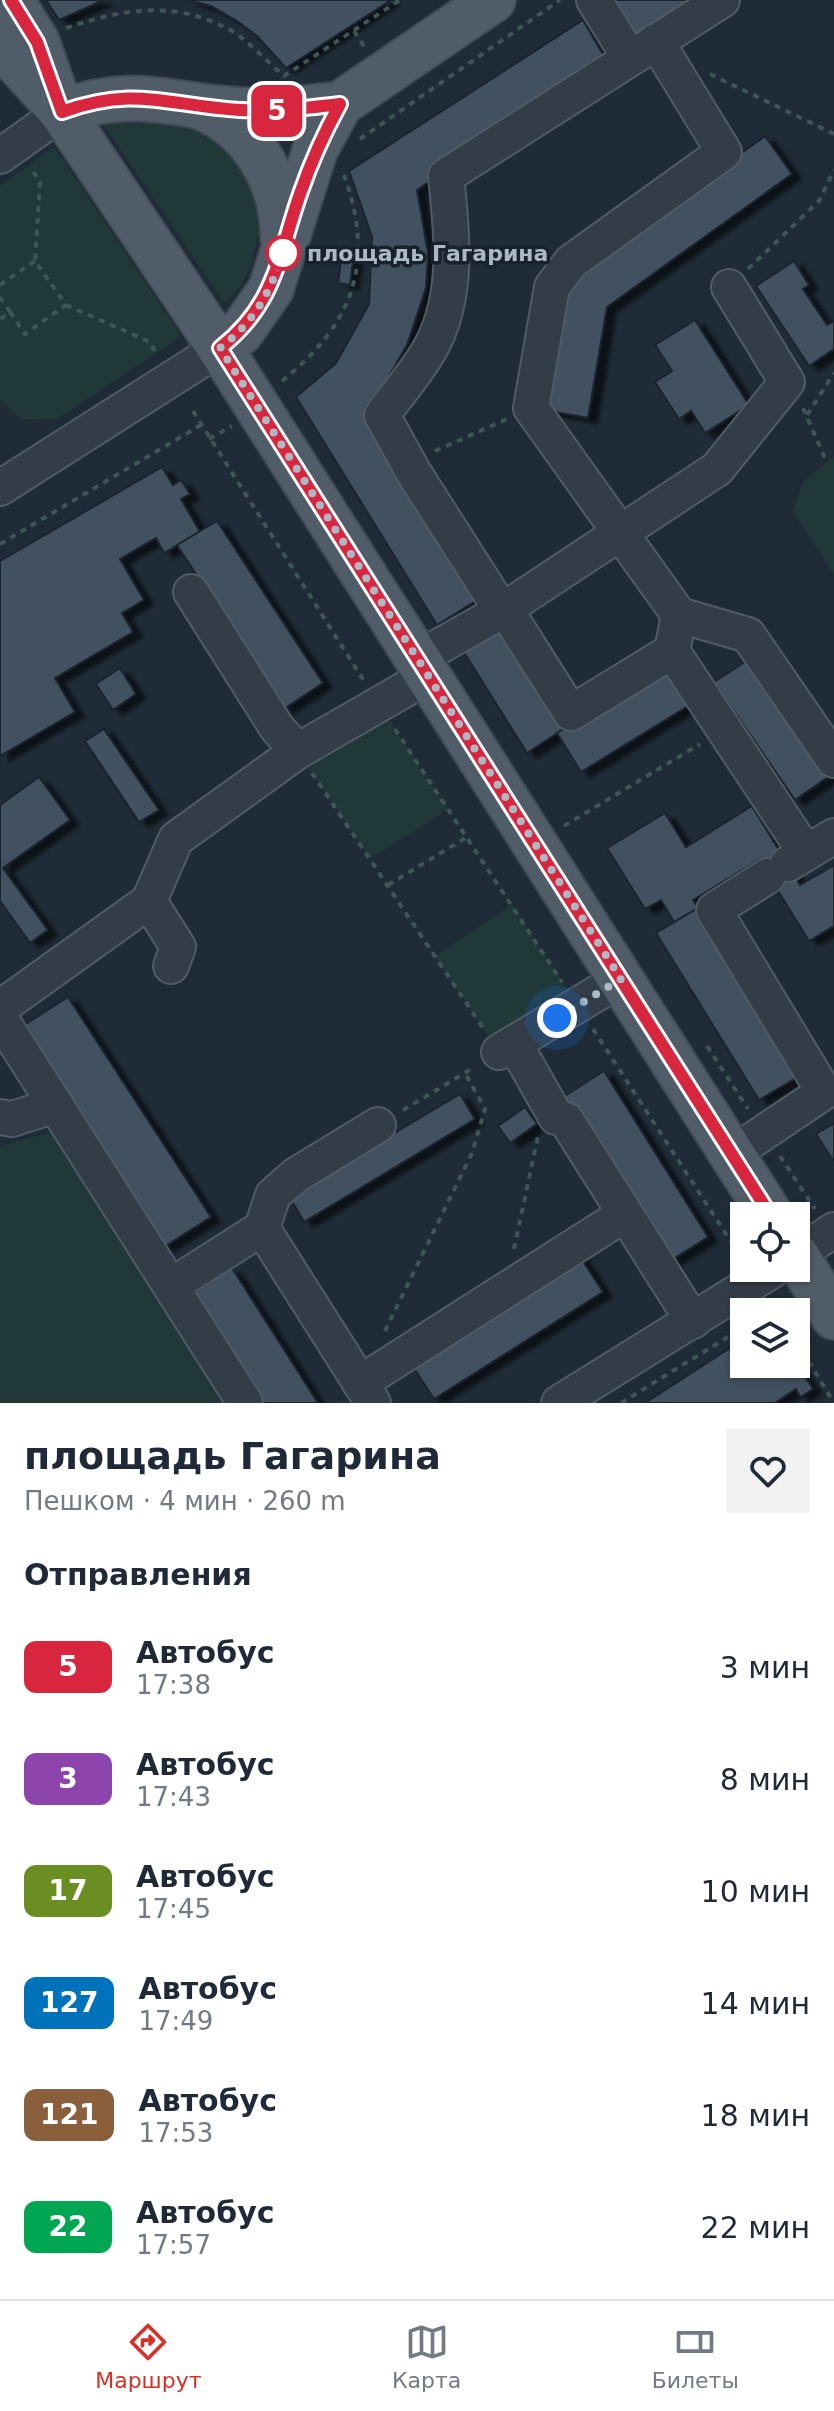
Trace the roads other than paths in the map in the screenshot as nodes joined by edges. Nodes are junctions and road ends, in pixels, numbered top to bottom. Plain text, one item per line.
1 (11, 0) edge
2 (493, 0) edge
3 (594, 0) edge
4 (722, 0) edge
5 (0, 44) edge
6 (643, 50) junction
7 (188, 103) junction
8 (62, 112) junction
9 (349, 122) junction
10 (8, 151) edge
11 (279, 264) junction
12 (729, 287) road end
13 (220, 348) junction
14 (3, 480) edge
15 (620, 534) junction
16 (191, 592) dead end
17 (499, 603) junction
18 (679, 615) junction
19 (672, 651) junction
20 (423, 668) junction
21 (302, 758) junction
22 (834, 760) edge
23 (799, 857) edge
24 (149, 901) junction
25 (171, 966) dead end
26 (621, 979) junction
27 (0, 1008) edge
28 (0, 1018) edge
29 (56, 1105) junction
30 (0, 1117) edge
31 (378, 1125) road end
32 (732, 1154) junction
33 (762, 1202) edge
34 (625, 1214) junction
35 (262, 1228) junction
36 (834, 1230) edge
37 (810, 1246) edge
38 (810, 1278) edge
39 (754, 1282) edge
40 (171, 1286) junction
41 (834, 1317) edge
42 (693, 1321) junction
43 (367, 1393) edge
44 (245, 1403) edge
45 (559, 1403) edge

1 - 8 main road
2 - 9 main road
3 - 6 street
4 - 6 street
5 - 8 main road
6 - 15 street
6 - 17 street
7 - 8 main road
7 - 9 main road
7 - 11 main road
8 - 10 street
8 - 13 main road
9 - 11 main road
11 - 13 main road
12 - 15 street
13 - 14 street
13 - 20 main road
15 - 17 street
15 - 18 street
16 - 21 street
17 - 19 street
17 - 20 street
18 - 19 street
18 - 22 street
19 - 23 street
20 - 21 street
20 - 26 main road
21 - 24 street
23 - 32 street
24 - 25 street
24 - 27 street
26 - 32 main road
26 - 34 street
28 - 29 street
29 - 30 street
29 - 40 street
31 - 35 street
32 - 33 main road
34 - 42 street
34 - 43 street
35 - 40 street
35 - 43 street
36 - 37 street
38 - 41 main road
39 - 42 street
40 - 44 street
42 - 45 street

